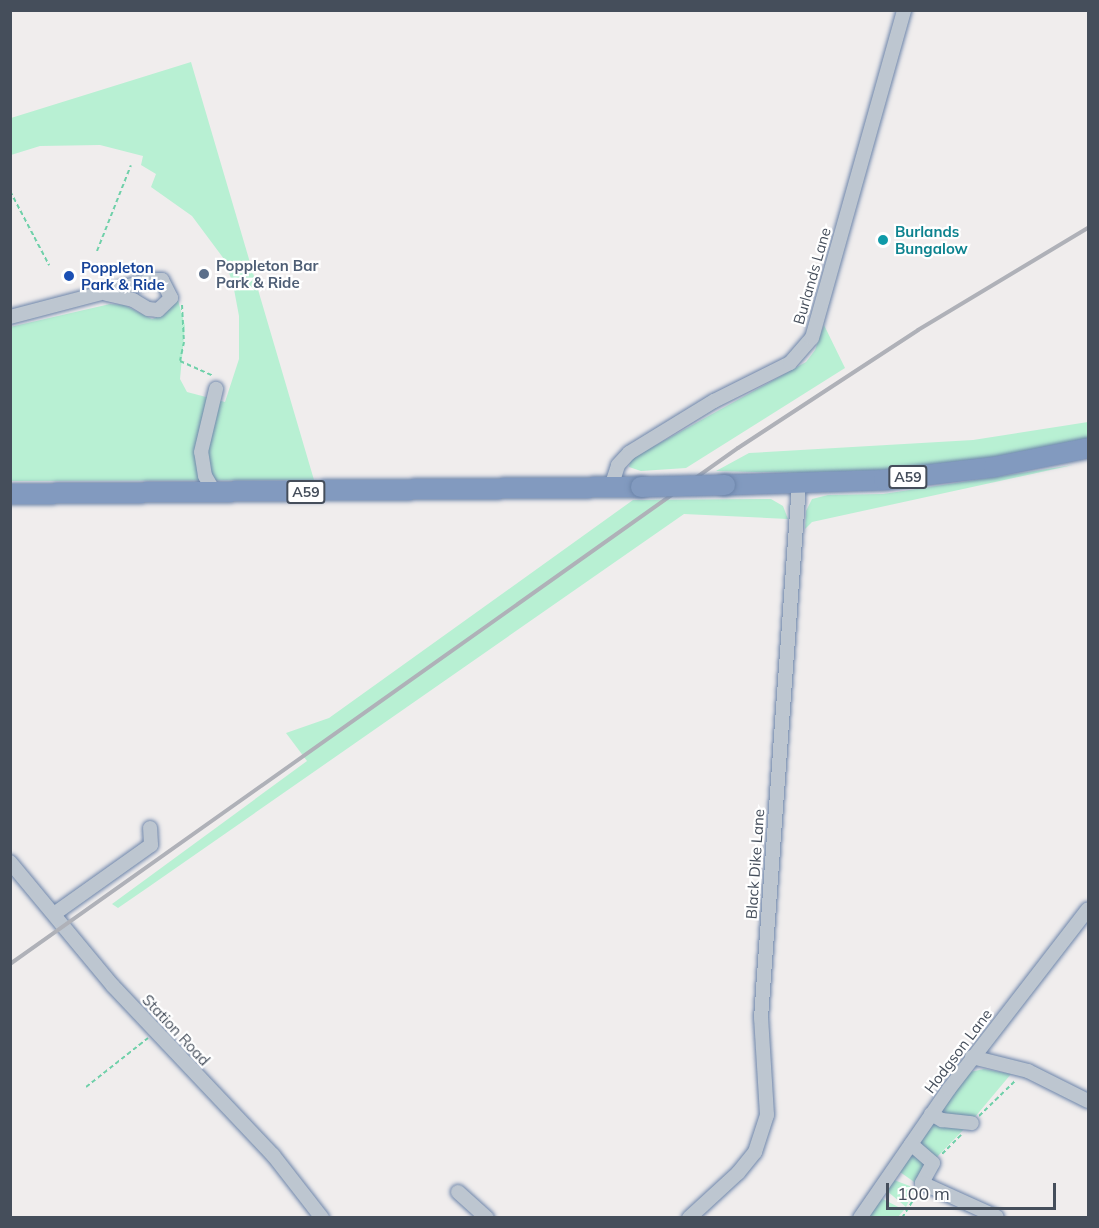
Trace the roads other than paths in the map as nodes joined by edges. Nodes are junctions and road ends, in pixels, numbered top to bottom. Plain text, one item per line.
1 (904, 10) edge
2 (107, 294) dead end
3 (10, 317) edge
4 (216, 389) dead end
5 (1089, 448) edge
6 (799, 484) junction
7 (611, 488) junction
8 (215, 493) junction
9 (10, 494) edge
10 (150, 828) dead end
11 (10, 862) edge
12 (1089, 909) edge
13 (54, 914) junction
14 (972, 1058) junction
15 (1089, 1101) edge
16 (931, 1114) junction
17 (972, 1123) dead end
18 (911, 1144) junction
19 (458, 1191) dead end
20 (997, 1217) edge
21 (322, 1218) edge
22 (487, 1218) edge
23 (689, 1218) edge
24 (860, 1218) edge

1 - 7 street, Burlands Lane
2 - 3 street
4 - 8 street
5 - 6 highway, A59
6 - 7 highway, A59, bridge
6 - 23 street, Black Dike Lane
7 - 8 highway, A59
8 - 9 highway, A59
10 - 13 street
11 - 13 street, Station Road
12 - 14 street, Hodgson Lane
13 - 21 street, Station Road
14 - 15 street
14 - 16 street, Hodgson Lane
16 - 17 street
16 - 18 street, Hodgson Lane
18 - 20 street
18 - 24 street, Hodgson Lane
19 - 22 street

